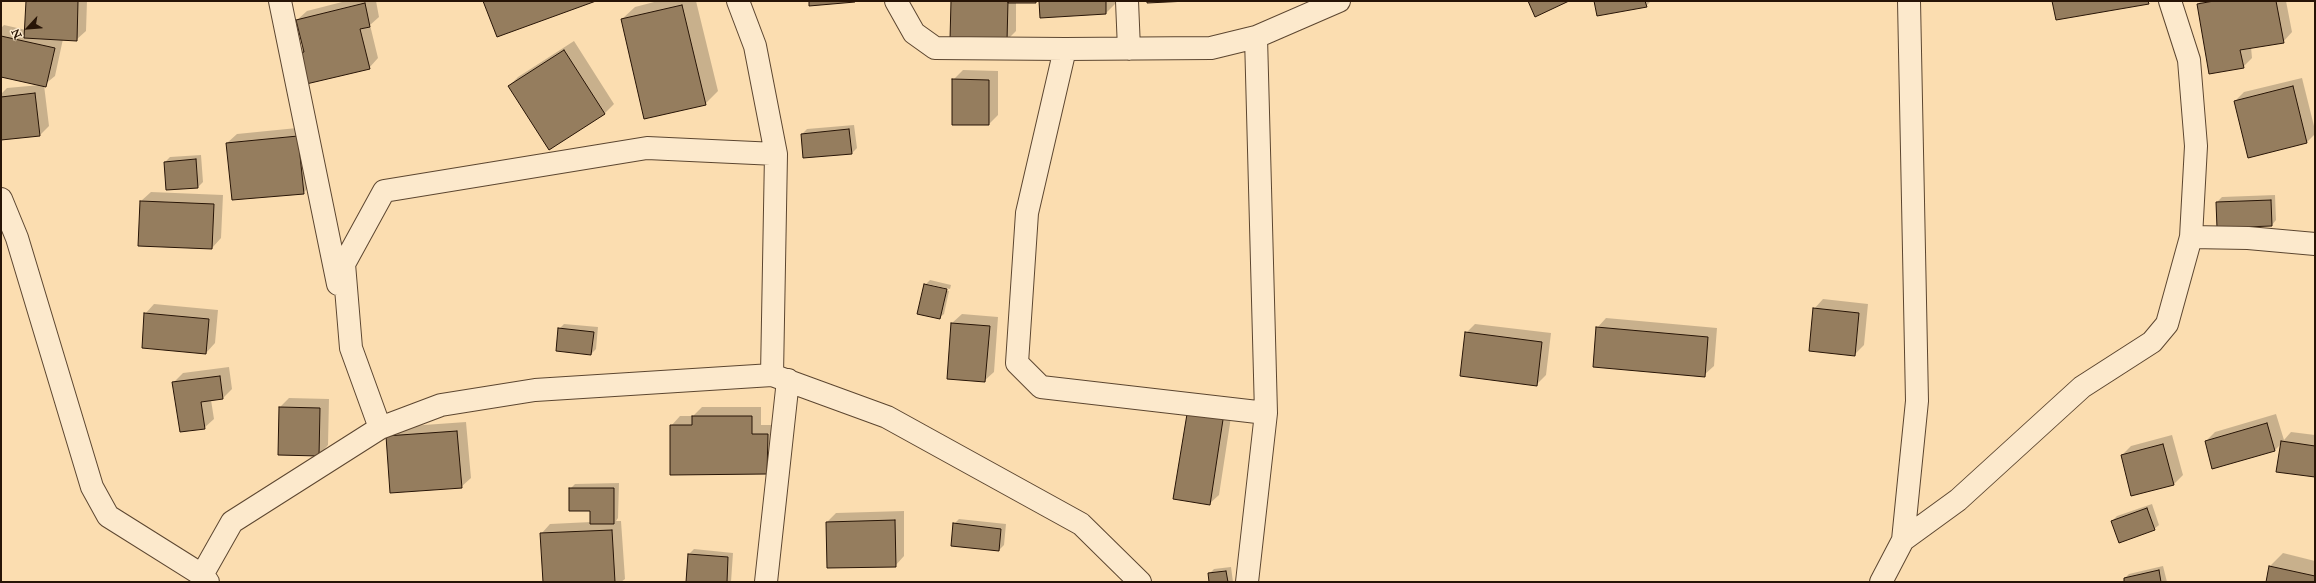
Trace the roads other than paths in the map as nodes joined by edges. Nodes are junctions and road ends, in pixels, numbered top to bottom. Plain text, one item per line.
1 (280, 1) edge
2 (738, 1) edge
3 (896, 1) edge
4 (1128, 1) edge
5 (1339, 1) edge
6 (1909, 1) edge
7 (2170, 1) edge
8 (1256, 37) junction
9 (1065, 49) junction
10 (1129, 49) junction
11 (776, 154) junction
12 (1, 199) edge
13 (2191, 237) junction
14 (2315, 244) edge
15 (351, 348) junction
16 (780, 378) junction
17 (1266, 413) junction
18 (380, 428) junction
19 (1902, 540) junction
20 (205, 578) edge
21 (766, 582) edge
22 (1140, 582) edge
23 (1247, 582) edge
24 (1881, 582) edge

1 - 15 street
2 - 11 street
3 - 9 street
4 - 10 street
5 - 8 street
6 - 19 street
7 - 13 street
8 - 10 street
8 - 17 street
9 - 10 street
9 - 17 street
11 - 15 street
11 - 16 street
12 - 20 street
13 - 14 street
13 - 19 street
15 - 18 street
16 - 18 street
16 - 21 street
16 - 22 street
17 - 23 street
18 - 20 street
19 - 24 street

